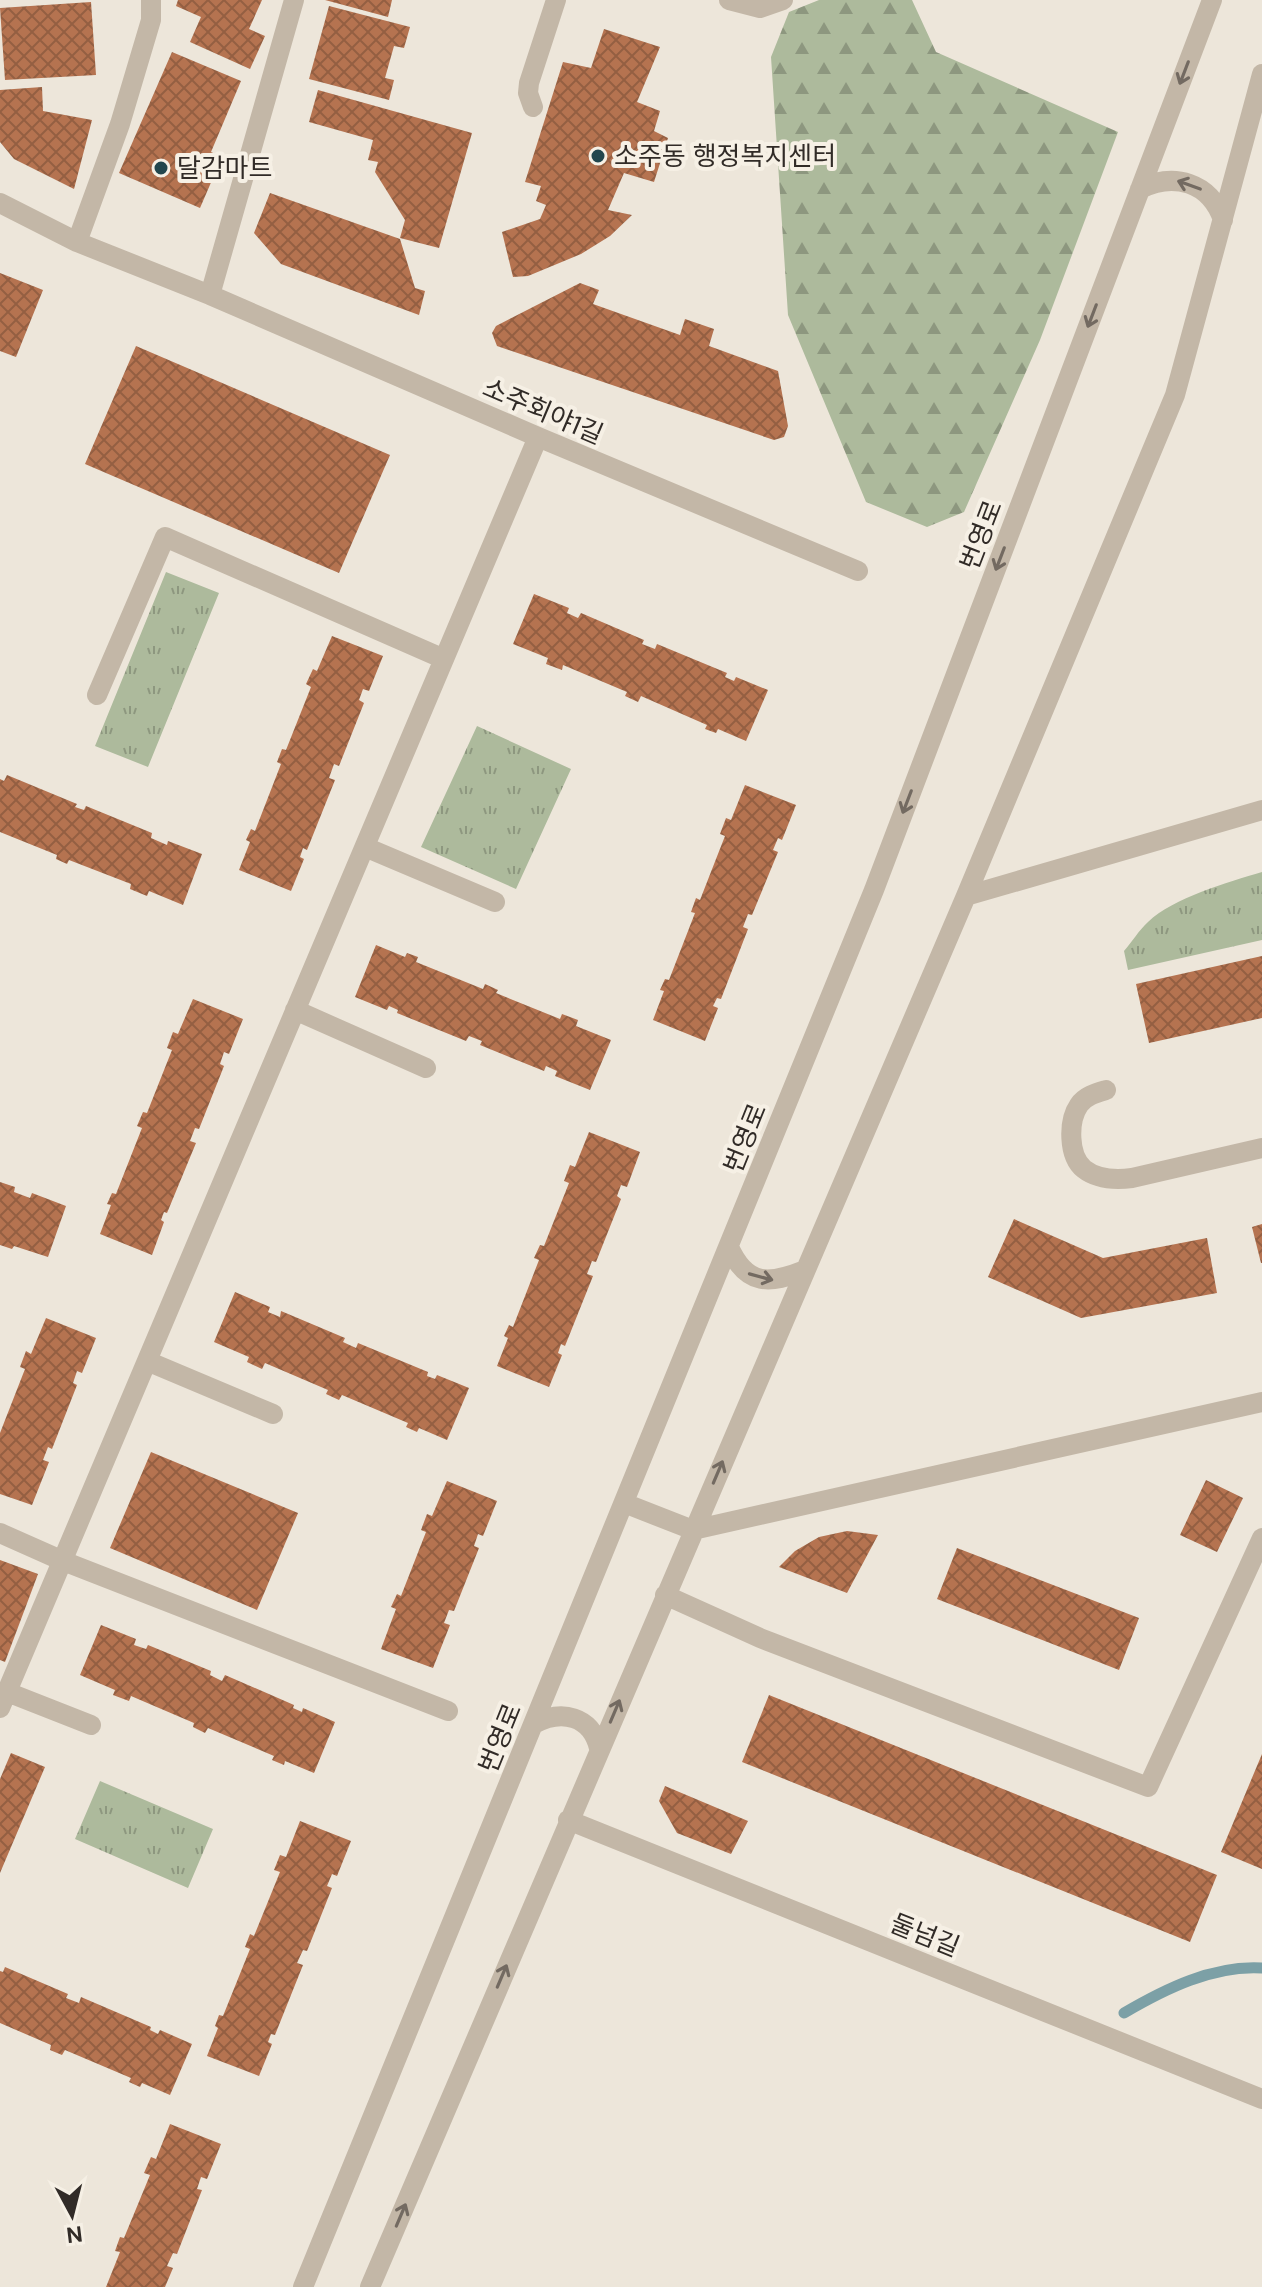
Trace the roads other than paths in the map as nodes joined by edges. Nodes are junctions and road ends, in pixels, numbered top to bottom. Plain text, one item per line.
1 (151, 0) edge
2 (294, 0) edge
3 (556, 0) edge
4 (729, 0) edge
5 (783, 0) edge
6 (1212, 0) edge
7 (1262, 74) edge
8 (533, 107) dead end
9 (1140, 189) junction
10 (0, 203) edge
11 (1223, 220) junction
12 (77, 242) junction
13 (210, 295) junction
14 (538, 437) junction
15 (858, 571) dead end
16 (444, 659) junction
17 (97, 695) dead end
18 (1262, 810) edge
19 (365, 847) junction
20 (966, 896) junction
21 (495, 902) dead end
22 (295, 1010) junction
23 (426, 1068) dead end
24 (1106, 1090) dead end
25 (1262, 1148) edge
26 (729, 1247) junction
27 (805, 1270) junction
28 (147, 1361) junction
29 (1261, 1405) edge
30 (273, 1414) dead end
31 (624, 1503) junction
32 (693, 1530) junction
33 (0, 1533) edge
34 (1262, 1538) edge
35 (63, 1561) junction
36 (665, 1595) junction
37 (4, 1700) edge
38 (448, 1711) dead end
39 (534, 1724) junction
40 (91, 1725) dead end
41 (599, 1748) junction
42 (568, 1820) junction
43 (1262, 2099) edge
44 (303, 2287) edge
45 (370, 2287) edge

1 - 12 street
2 - 13 street
3 - 8 street
4 - 5 street
6 -> 9 street, 번영로
7 - 11 street
11 -> 9 street
9 -> 26 street, 번영로
10 - 12 street, 소주회야1길
11 - 20 street
12 - 13 street, 소주회야1길
13 - 14 street, 소주회야1길
14 - 15 street, 소주회야1길
14 - 16 street
16 - 17 street
16 - 19 street
18 - 20 street
19 - 21 street
19 - 22 street
20 - 27 street
22 - 23 street
22 - 28 street
24 - 25 street
26 -> 27 street
26 - 31 street, 번영로
32 -> 27 street
28 - 30 street
28 - 35 street
29 - 32 street
31 - 32 street
31 - 39 street, 번영로
32 - 36 street
33 - 35 street
34 - 36 street
35 - 37 street
35 - 38 street
41 -> 36 street
37 - 40 street
39 - 41 street
39 - 44 street, 번영로
41 - 42 street
42 - 43 street, 둘넘길
45 -> 42 street

